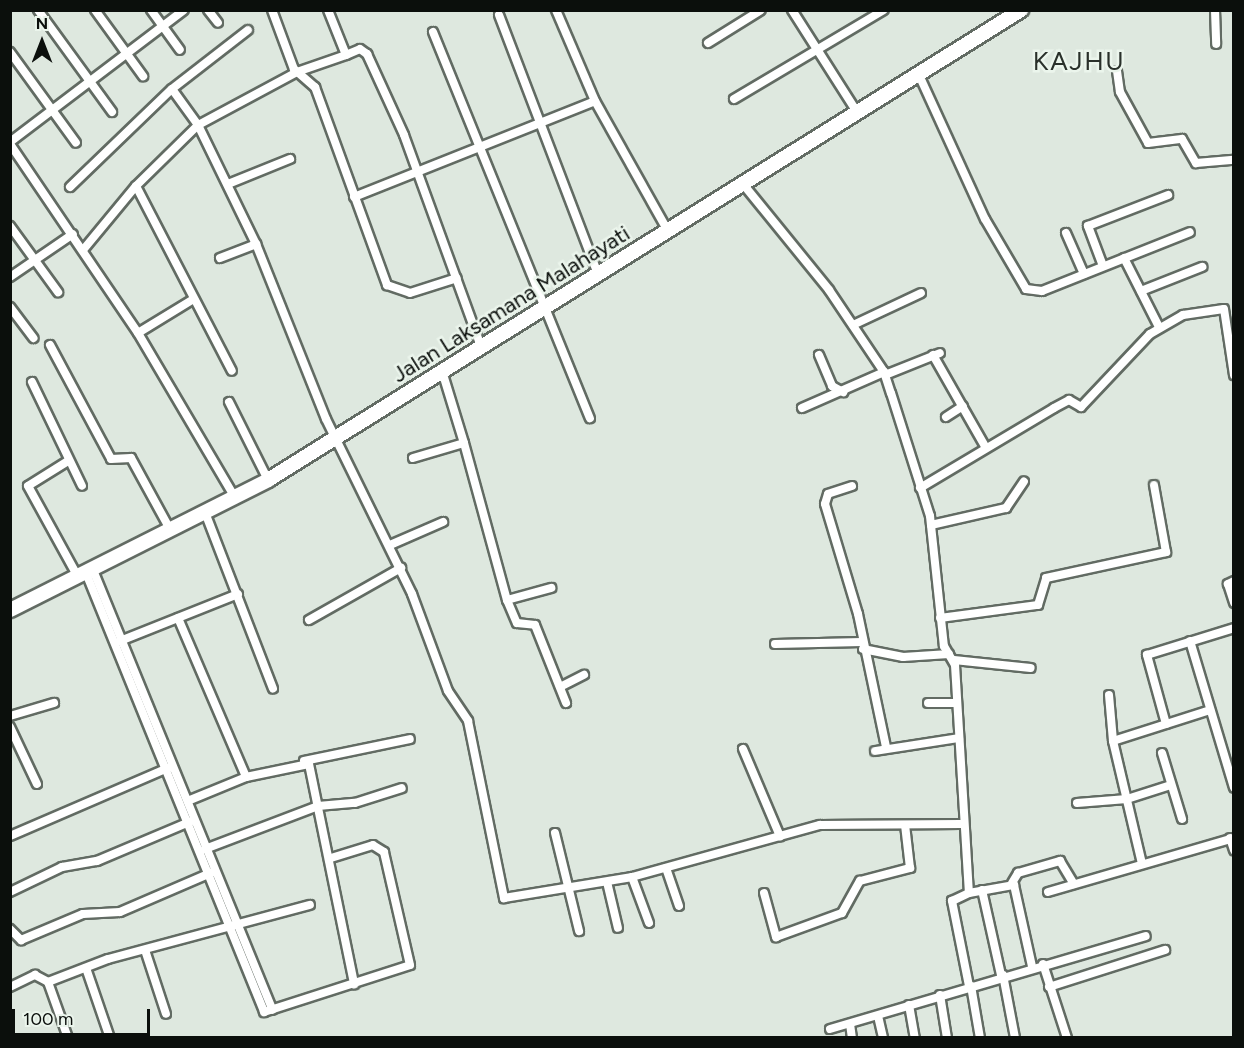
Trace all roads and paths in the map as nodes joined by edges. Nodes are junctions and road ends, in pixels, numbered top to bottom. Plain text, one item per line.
1 (38, 10) edge
2 (95, 10) edge
3 (151, 10) edge
4 (184, 10) edge
5 (208, 10) edge
6 (272, 10) edge
7 (328, 10) edge
8 (556, 10) edge
9 (792, 10) edge
10 (884, 10) edge
11 (1021, 10) edge
12 (1215, 10) edge
13 (759, 11) edge
14 (499, 15) dead end
15 (218, 23) dead end
16 (162, 26) junction
17 (248, 30) dead end
18 (434, 32) dead end
19 (708, 43) dead end
20 (1216, 44) dead end
21 (180, 50) dead end
22 (10, 52) edge
23 (126, 52) junction
24 (817, 52) junction
25 (346, 55) junction
26 (1117, 71) dead end
27 (297, 72) junction
28 (919, 75) junction
29 (143, 76) dead end
30 (90, 78) junction
31 (172, 89) junction
32 (734, 99) dead end
33 (595, 101) junction
34 (52, 107) junction
35 (112, 112) dead end
36 (857, 112) junction
37 (198, 125) junction
38 (541, 125) junction
39 (10, 143) edge
40 (76, 143) dead end
41 (478, 151) junction
42 (290, 159) dead end
43 (1233, 160) edge
44 (418, 172) junction
45 (228, 184) junction
46 (743, 184) junction
47 (136, 186) junction
48 (70, 187) dead end
49 (1168, 195) dead end
50 (354, 197) junction
51 (10, 226) edge
52 (668, 231) junction
53 (1190, 232) dead end
54 (1066, 233) dead end
55 (73, 234) junction
56 (256, 244) junction
57 (83, 250) junction
58 (220, 258) dead end
59 (1124, 258) junction
60 (34, 259) junction
61 (1103, 266) junction
62 (1202, 267) dead end
63 (598, 274) junction
64 (1084, 274) junction
65 (10, 277) edge
66 (457, 278) junction
67 (1141, 291) junction
68 (58, 292) dead end
69 (921, 293) dead end
70 (192, 300) junction
71 (546, 306) junction
72 (10, 307) edge
73 (853, 325) junction
74 (1159, 327) junction
75 (138, 333) junction
76 (33, 338) dead end
77 (50, 345) dead end
78 (481, 346) junction
79 (819, 355) dead end
80 (232, 371) dead end
81 (442, 371) junction
82 (884, 374) junction
83 (1233, 375) edge
84 (32, 382) dead end
85 (843, 392) junction
86 (229, 402) dead end
87 (963, 406) junction
88 (802, 408) dead end
89 (946, 417) dead end
90 (590, 418) dead end
91 (336, 438) junction
92 (464, 443) junction
93 (985, 446) junction
94 (413, 458) dead end
95 (68, 461) junction
96 (268, 480) junction
97 (1024, 481) dead end
98 (1154, 485) dead end
99 (82, 486) dead end
100 (852, 486) dead end
101 (920, 488) junction
102 (235, 498) junction
103 (206, 514) junction
104 (443, 522) dead end
105 (931, 525) junction
106 (171, 532) junction
107 (390, 545) junction
108 (400, 568) junction
109 (86, 573) junction
110 (1233, 581) edge
111 (551, 588) dead end
112 (238, 594) junction
113 (507, 600) junction
114 (1233, 603) edge
115 (10, 610) edge
116 (178, 618) junction
117 (940, 618) junction
118 (309, 620) dead end
119 (1233, 628) edge
120 (1190, 641) junction
121 (118, 642) junction
122 (775, 644) dead end
123 (862, 645) junction
124 (952, 657) junction
125 (1031, 668) dead end
126 (584, 675) dead end
127 (560, 687) junction
128 (273, 689) dead end
129 (1109, 695) dead end
130 (54, 703) dead end
131 (566, 703) dead end
132 (928, 703) dead end
133 (957, 703) junction
134 (1210, 710) junction
135 (10, 716) edge
136 (1166, 724) junction
137 (10, 727) edge
138 (959, 738) junction
139 (410, 739) dead end
140 (1113, 741) junction
141 (886, 747) junction
142 (743, 749) dead end
143 (875, 751) dead end
144 (1162, 753) dead end
145 (304, 761) junction
146 (174, 765) junction
147 (165, 769) junction
148 (246, 777) junction
149 (37, 784) dead end
150 (1172, 785) junction
151 (402, 788) dead end
152 (1233, 788) edge
153 (1127, 799) junction
154 (190, 800) junction
155 (1077, 803) dead end
156 (318, 806) junction
157 (1182, 819) dead end
158 (193, 820) junction
159 (961, 824) junction
160 (905, 825) junction
161 (555, 833) dead end
162 (10, 836) edge
163 (780, 836) junction
164 (1232, 838) edge
165 (206, 849) junction
166 (1233, 850) edge
167 (331, 858) junction
168 (1142, 864) junction
169 (666, 868) junction
170 (215, 871) junction
171 (632, 877) junction
172 (607, 882) junction
173 (1012, 883) junction
174 (1074, 884) junction
175 (569, 889) junction
176 (982, 890) junction
177 (10, 892) edge
178 (1048, 892) dead end
179 (764, 893) dead end
180 (969, 893) junction
181 (310, 905) dead end
182 (679, 906) dead end
183 (649, 923) dead end
184 (237, 924) junction
185 (618, 928) dead end
186 (10, 929) edge
187 (579, 931) dead end
188 (1146, 936) dead end
189 (145, 950) junction
190 (1166, 950) dead end
191 (1043, 964) junction
192 (1032, 966) junction
193 (86, 968) junction
194 (1002, 975) junction
195 (48, 982) junction
196 (354, 984) junction
197 (970, 986) junction
198 (10, 987) edge
199 (1049, 987) junction
200 (940, 995) junction
201 (909, 1005) junction
202 (166, 1014) dead end
203 (878, 1016) junction
204 (850, 1023) junction
205 (830, 1029) dead end
206 (68, 1038) edge
207 (110, 1038) edge
208 (852, 1038) edge
209 (883, 1038) edge
210 (915, 1038) edge
211 (947, 1038) edge
212 (980, 1038) edge
213 (1015, 1038) edge
214 (1066, 1038) edge

1 - 30 street
2 - 23 street
3 - 16 street
4 - 16 street
5 - 15 street
6 - 27 street
7 - 25 street
8 - 33 street
9 - 24 street
10 - 24 street
11 - 28 highway, Jalan Laksamana Malahayati
12 - 20 street
13 - 19 street
14 - 38 street
16 - 21 street
16 - 23 street
17 - 31 street
18 - 41 street
22 - 34 street
23 - 29 street
23 - 30 street
24 - 32 street
24 - 36 street
25 - 27 street
25 - 44 street
26 - 43 street
27 - 37 street
27 - 50 street
28 - 36 highway, Jalan Laksamana Malahayati
28 - 64 street
30 - 34 street
30 - 35 street
31 - 37 street
31 - 48 street
33 - 38 street
33 - 52 street
34 - 39 street
34 - 40 street
36 - 46 highway, Jalan Laksamana Malahayati
37 - 45 street
37 - 47 street
38 - 41 street
38 - 63 street
39 - 55 street
41 - 44 street
41 - 71 street
42 - 45 street
44 - 50 street
44 - 66 street
45 - 56 street
46 - 52 highway, Jalan Laksamana Malahayati
46 - 73 street
47 - 57 street
47 - 70 street
49 - 61 street
50 - 66 street
51 - 60 street
52 - 63 highway, Jalan Laksamana Malahayati
53 - 59 street
54 - 64 street
55 - 57 street
55 - 60 street
56 - 58 street
56 - 91 street
57 - 75 street
59 - 61 street
59 - 67 street
60 - 65 street
60 - 68 street
61 - 64 street
62 - 67 street
63 - 71 highway, Jalan Laksamana Malahayati
66 - 78 street
67 - 74 street
69 - 73 street
70 - 75 street
70 - 80 street
71 - 78 highway, Jalan Laksamana Malahayati
71 - 90 street
72 - 76 street
73 - 82 street
74 - 83 street
74 - 93 street
75 - 102 street
77 - 106 street
78 - 81 highway, Jalan Laksamana Malahayati
79 - 85 street
81 - 91 highway, Jalan Laksamana Malahayati
81 - 92 street
82 - 85 street
82 - 87 street
82 - 101 street
84 - 95 street
85 - 88 street
86 - 96 street
87 - 89 street
87 - 93 street
91 - 96 highway, Jalan Laksamana Malahayati
91 - 107 street
92 - 94 street
92 - 113 street
93 - 101 street
95 - 99 street
95 - 109 street
96 - 102 highway, Jalan Laksamana Malahayati
97 - 105 street
98 - 117 street
100 - 123 street
101 - 105 street
102 - 103 highway, Jalan Laksamana Malahayati
103 - 106 highway, Jalan Laksamana Malahayati
103 - 112 street
104 - 107 street
105 - 117 street
106 - 109 highway, Jalan Laksamana Malahayati
107 - 108 street
108 - 118 street
108 - 175 street
109 - 115 highway, Jalan Laksamana Malahayati
109 - 121 street
110 - 114 street
111 - 113 street
112 - 116 street
112 - 128 street
113 - 127 street
116 - 121 street
116 - 148 street
117 - 124 street
119 - 120 street
120 - 134 street
120 - 136 street
121 - 146 street
121 - 147 street
122 - 123 street
123 - 124 street
123 - 141 street
124 - 125 street
124 - 133 street
126 - 127 street
127 - 131 street
129 - 140 street
130 - 135 street
132 - 133 street
133 - 138 street
134 - 136 street
134 - 152 street
136 - 140 street
137 - 149 street
138 - 141 street
138 - 159 street
139 - 145 street
140 - 153 street
141 - 143 street
142 - 163 street
144 - 150 street
145 - 148 street
145 - 156 street
146 - 147 street
146 - 154 street
147 - 158 street
147 - 162 street
148 - 154 street
150 - 153 street
150 - 157 street
151 - 156 street
153 - 155 street
153 - 168 street
154 - 158 street
156 - 165 street
156 - 167 street
158 - 165 street
158 - 177 street
159 - 160 street
159 - 180 street
160 - 163 street
160 - 179 street
161 - 175 street
163 - 169 street
164 - 166 street
164 - 168 street
165 - 170 street
167 - 196 street
167 - 196 street
168 - 174 street
169 - 171 street
169 - 182 street
170 - 184 street
170 - 186 street
171 - 172 street
171 - 183 street
172 - 175 street
172 - 185 street
173 - 174 street
173 - 176 street
173 - 192 street
174 - 178 street
175 - 187 street
176 - 180 street
176 - 194 street
180 - 197 street
181 - 184 street
184 - 189 street
184 - 196 street
188 - 191 street
189 - 193 street
189 - 202 street
190 - 199 street
191 - 192 street
191 - 199 street
192 - 194 street
193 - 195 street
193 - 207 street
194 - 197 street
194 - 213 street
195 - 198 street
195 - 206 street
197 - 200 street
197 - 212 street
199 - 214 street
200 - 201 street
200 - 211 street
201 - 203 street
201 - 210 street
203 - 204 street
203 - 209 street
204 - 205 street
204 - 208 street

